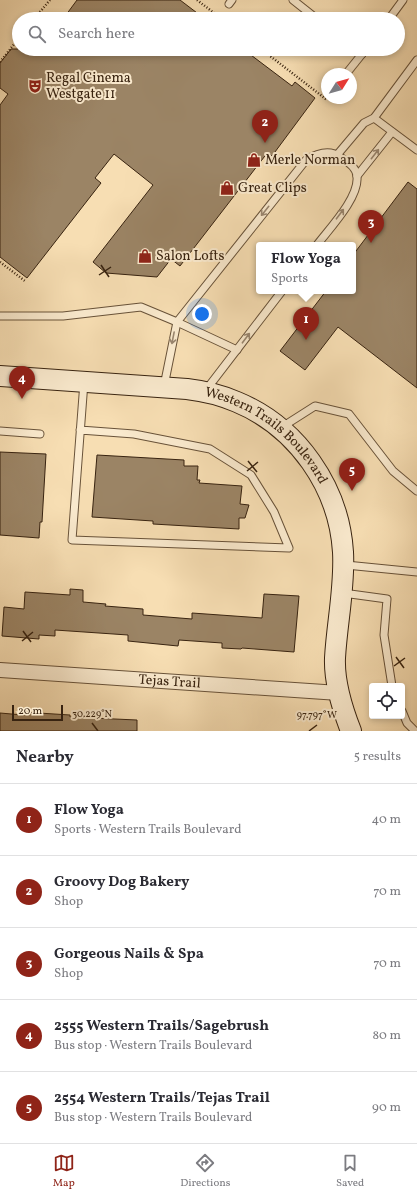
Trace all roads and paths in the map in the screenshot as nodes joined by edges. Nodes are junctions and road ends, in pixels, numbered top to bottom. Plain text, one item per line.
1 (50, 0) edge
2 (197, 0) edge
3 (293, 0) edge
4 (403, 0) edge
5 (40, 12) edge
6 (213, 12) edge
7 (308, 12) edge
8 (394, 12) edge
9 (12, 47) edge
10 (270, 56) edge
11 (358, 56) edge
12 (417, 60) edge
13 (0, 62) edge
14 (350, 68) edge
15 (321, 95) edge
16 (374, 118) junction
17 (392, 132) junction
18 (417, 150) edge
19 (337, 155) junction
20 (357, 176) junction
21 (319, 242) edge
22 (0, 262) edge
23 (25, 281) dead end
24 (280, 294) edge
25 (0, 316) edge
26 (177, 322) junction
27 (237, 350) junction
28 (0, 376) edge
29 (84, 382) junction
30 (164, 387) junction
31 (205, 392) junction
32 (280, 428) junction
33 (80, 430) junction
34 (0, 431) edge
35 (40, 434) dead end
36 (417, 491) edge
37 (343, 565) junction
38 (417, 572) edge
39 (341, 592) junction
40 (0, 670) edge
41 (392, 683) edge
42 (339, 693) junction
43 (405, 718) edge
44 (351, 731) edge
45 (415, 731) edge

1 - 5 path
2 - 6 path
3 - 7 lane
4 - 8 lane
9 - 13 path
10 - 15 path
11 - 14 lane
12 - 16 lane
16 - 17 lane
16 - 19 lane
17 - 18 lane
20 -> 17 lane
19 - 20 lane
19 -> 26 lane
21 -> 20 lane
22 - 23 path
27 -> 24 lane
25 - 26 lane
26 - 27 lane
26 -> 30 lane
27 - 31 lane
28 - 29 street, Western Trails Boulevard
29 - 30 street, Western Trails Boulevard
29 - 33 lane
30 - 31 street, Western Trails Boulevard
31 - 32 street, Western Trails Boulevard
32 - 36 lane
32 - 37 street, Western Trails Boulevard
33 - 33 lane
34 - 35 lane
37 - 38 lane
37 - 39 street, Western Trails Boulevard
39 - 41 lane
39 - 42 street, Western Trails Boulevard
40 - 42 street, Tejas Trail
42 - 44 street, Western Trails Boulevard
43 - 45 lane

